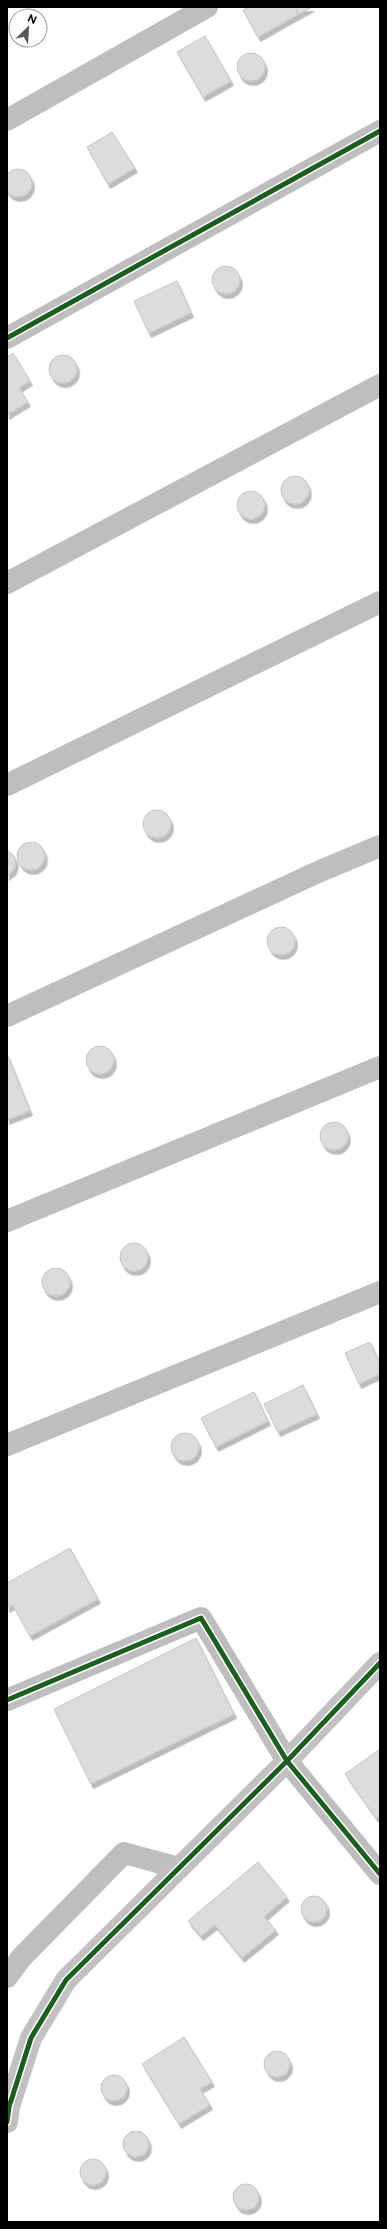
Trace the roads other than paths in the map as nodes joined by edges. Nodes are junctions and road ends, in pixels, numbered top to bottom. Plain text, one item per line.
1 (206, 7) edge
2 (7, 120) edge
3 (380, 131) edge
4 (7, 338) edge
5 (380, 385) edge
6 (7, 583) edge
7 (380, 602) edge
8 (7, 785) edge
9 (380, 846) edge
10 (7, 1016) edge
11 (380, 1067) edge
12 (7, 1222) edge
13 (380, 1292) edge
14 (7, 1445) edge
15 (380, 1663) edge
16 (380, 1674) edge
17 (7, 1700) edge
18 (337, 1708) junction
19 (287, 1761) junction
20 (179, 1868) junction
21 (380, 1874) edge
22 (7, 1977) edge
23 (7, 2122) edge

1 - 2 street
3 - 4 street
5 - 6 street
7 - 8 street
9 - 10 street
11 - 12 street
13 - 14 street
15 - 18 street
16 - 18 street
17 - 19 street
18 - 19 street
19 - 20 street
19 - 21 street
20 - 22 street
20 - 23 street

